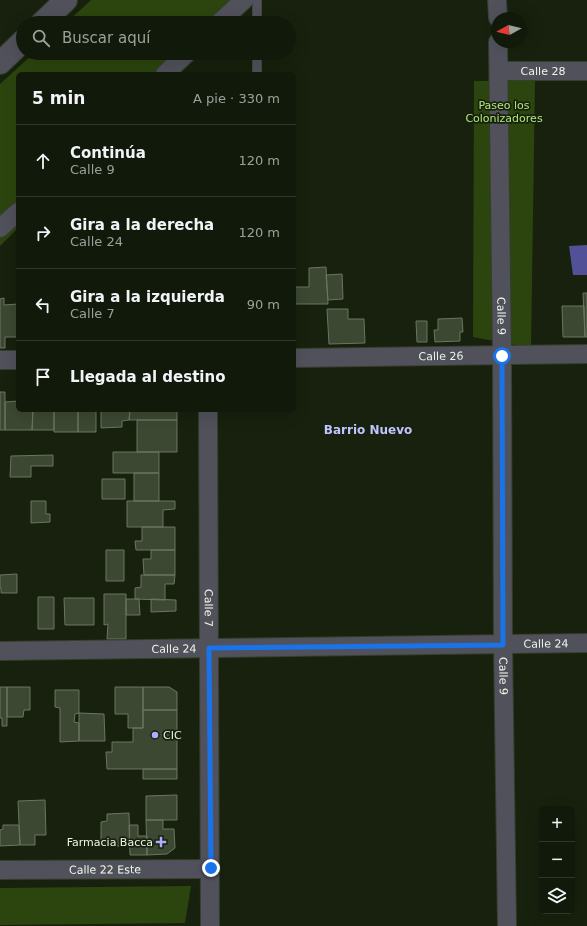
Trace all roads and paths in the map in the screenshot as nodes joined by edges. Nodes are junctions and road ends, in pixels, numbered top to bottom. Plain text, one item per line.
1 (66, 0) edge
2 (244, 0) edge
3 (257, 0) edge
4 (498, 0) edge
5 (498, 12) edge
6 (49, 16) edge
7 (227, 16) edge
8 (257, 16) edge
9 (16, 48) edge
10 (498, 48) edge
11 (180, 60) edge
12 (257, 60) edge
13 (0, 63) edge
14 (587, 70) edge
15 (499, 71) junction
16 (167, 72) edge
17 (257, 72) edge
18 (16, 214) edge
19 (0, 228) edge
20 (587, 354) edge
21 (502, 356) junction
22 (296, 358) edge
23 (0, 360) edge
24 (16, 360) edge
25 (208, 412) edge
26 (587, 643) edge
27 (503, 645) junction
28 (209, 648) junction
29 (0, 651) edge
30 (211, 868) junction
31 (0, 870) edge
32 (210, 926) edge
33 (507, 926) edge

1 - 6 street
2 - 7 street
3 - 8 lane
4 - 5 street
9 - 13 street
10 - 15 street, Calle 9
11 - 16 street
12 - 17 lane
14 - 15 street, Calle 28
15 - 21 street, Calle 9
18 - 19 street
20 - 21 street, Calle 26
21 - 22 street, Calle 26
21 - 27 street, Calle 9
23 - 24 street
25 - 28 street, Calle 7
26 - 27 street, Calle 24
27 - 28 street, Calle 24
27 - 33 street, Calle 9
28 - 29 street, Calle 24
28 - 30 street, Calle 7
30 - 31 street, Calle 22 Este
30 - 32 street, Calle 7

